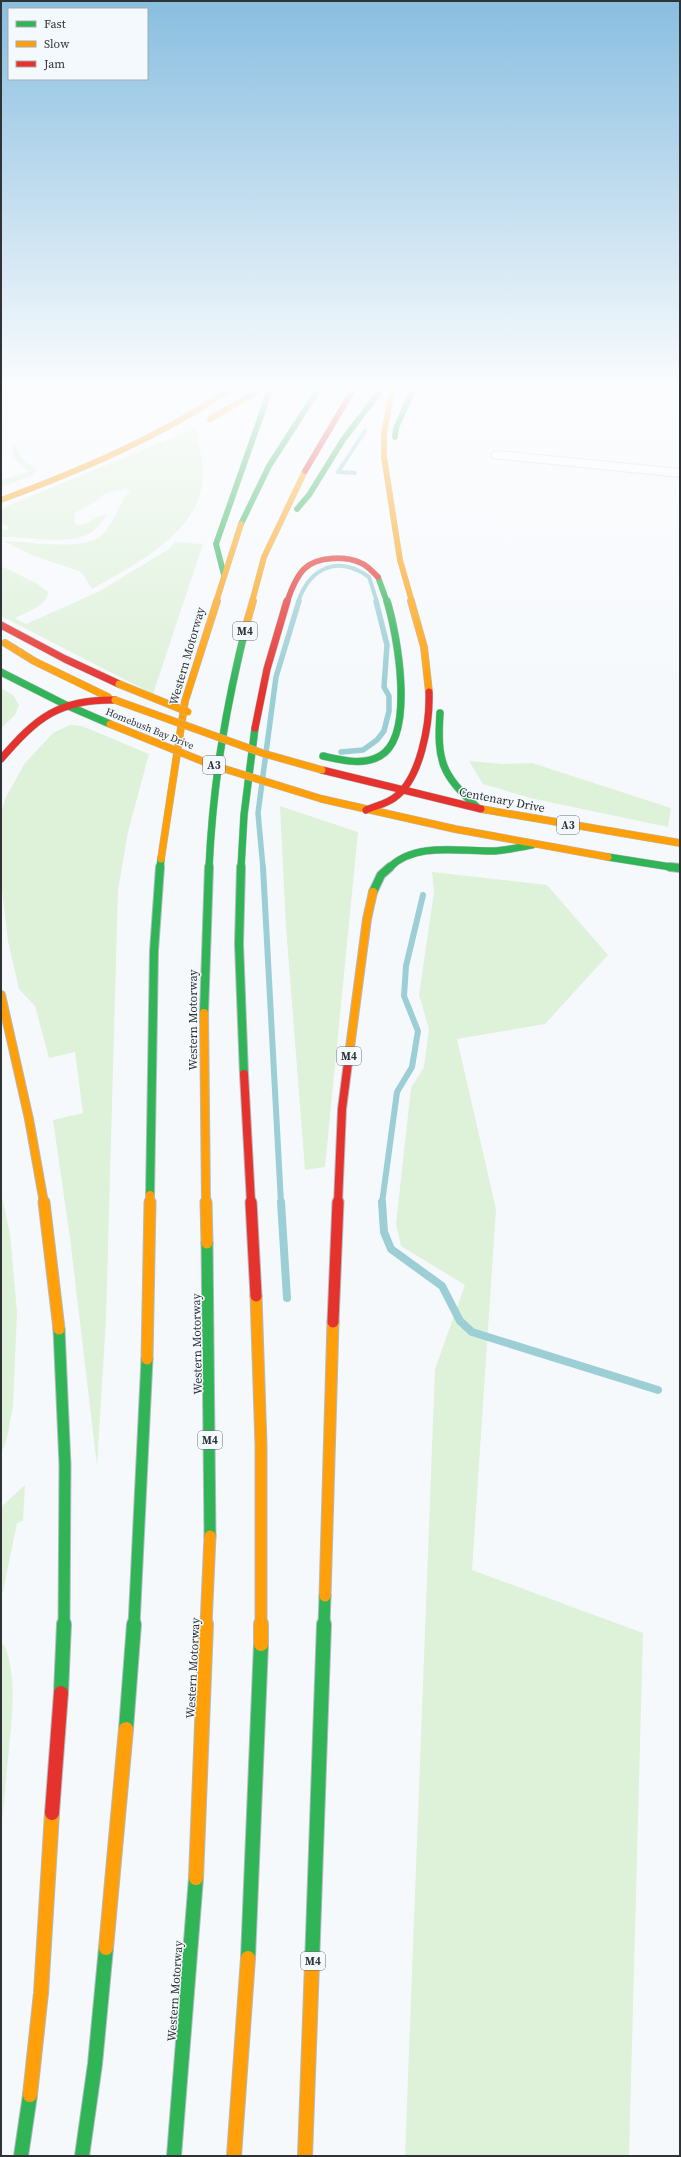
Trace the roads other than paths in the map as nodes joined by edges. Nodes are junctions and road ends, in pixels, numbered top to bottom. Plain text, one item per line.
1 (25, 491) edge
2 (235, 491) edge
3 (257, 491) edge
4 (295, 491) edge
5 (312, 491) edge
6 (390, 491) edge
7 (1, 500) edge
8 (271, 539) junction
9 (224, 575) junction
10 (1, 625) edge
11 (1, 641) edge
12 (424, 647) junction
13 (1, 672) edge
14 (438, 685) dead end
15 (115, 700) junction
16 (441, 701) dead end
17 (66, 706) junction
18 (194, 715) dead end
19 (216, 722) dead end
20 (232, 728) dead end
21 (247, 733) dead end
22 (261, 737) dead end
23 (320, 755) dead end
24 (1, 759) edge
25 (322, 770) joint
26 (402, 791) junction
27 (479, 809) junction
28 (366, 810) junction
29 (680, 843) edge
30 (532, 845) junction
31 (680, 868) edge
32 (1, 995) edge
33 (21, 2156) edge
34 (82, 2156) edge
35 (174, 2156) edge
36 (234, 2156) edge
37 (305, 2156) edge

1 - 7 highway
2 - 9 highway
3 - 9 highway, Western Motorway
4 - 8 highway, Western Motorway / M4
5 - 8 highway, Western Motorway / M4
6 - 12 highway
8 - 35 highway, Western Motorway / M4
9 - 34 highway, Western Motorway
10 - 18 highway, bridge
11 - 15 highway, Homebush Bay Drive / A3
12 - 14 highway
12 - 26 highway
13 - 17 highway, Homebush Bay Drive / A3
15 - 17 highway
15 - 25 highway, Homebush Bay Drive / A3, bridge
16 - 27 highway
17 - 24 highway
17 - 28 highway, Homebush Bay Drive / A3, bridge
19 - 20 highway
21 - 22 highway
23 - 36 highway
25 - 26 highway, Centenary Drive / A3
26 - 27 highway, Centenary Drive / A3
26 - 28 highway
27 - 29 highway, Centenary Drive / A3
28 - 30 highway, A3
30 - 31 highway, A3
30 - 37 highway, M4
32 - 33 highway

